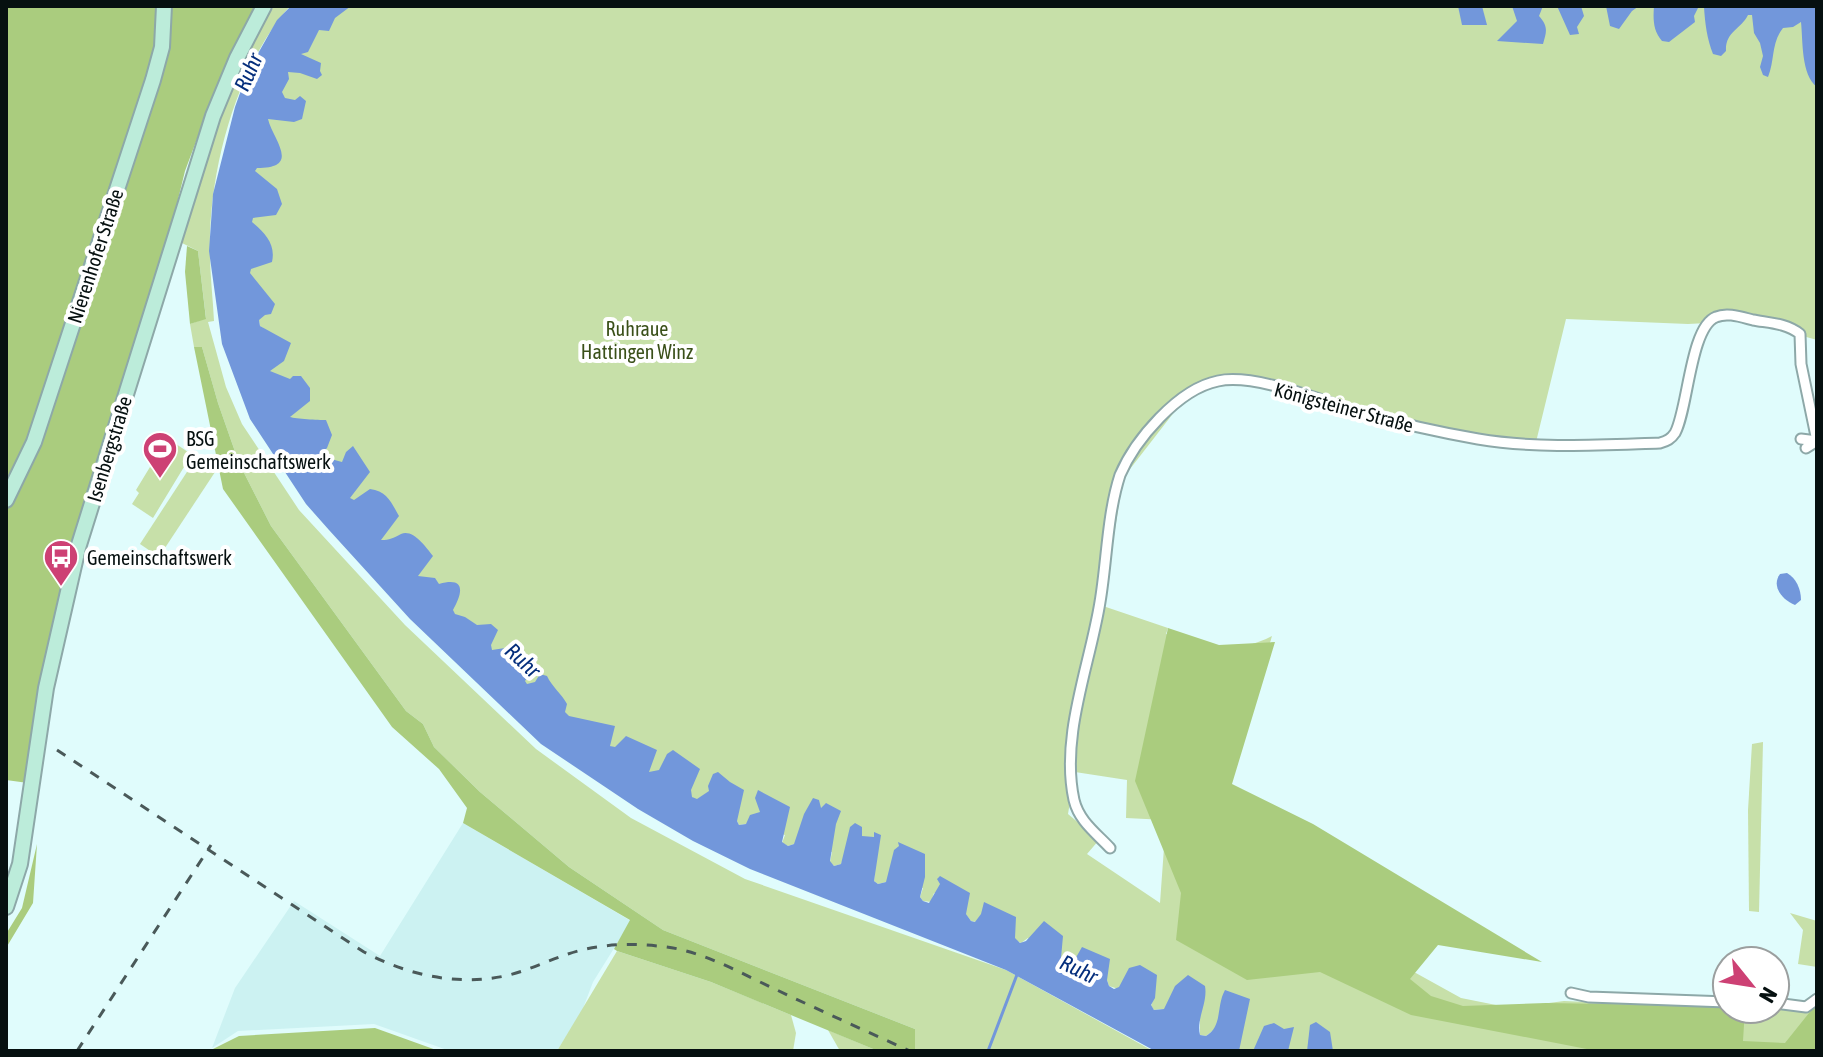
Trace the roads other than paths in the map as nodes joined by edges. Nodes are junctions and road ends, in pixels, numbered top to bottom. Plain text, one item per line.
1 (164, 6) edge
2 (264, 6) edge
3 (1817, 441) edge
4 (1804, 443) dead end
5 (6, 500) edge
6 (1110, 848) dead end
7 (6, 907) edge
8 (1571, 993) dead end
9 (1817, 999) edge
10 (1711, 1001) edge
11 (1791, 1005) edge

1 - 5 main road, Nierenhofer Straße
2 - 7 main road, Isenbergstraße
3 - 4 street, Königsteiner Straße
3 - 6 street, Königsteiner Straße
8 - 10 street
9 - 11 street

